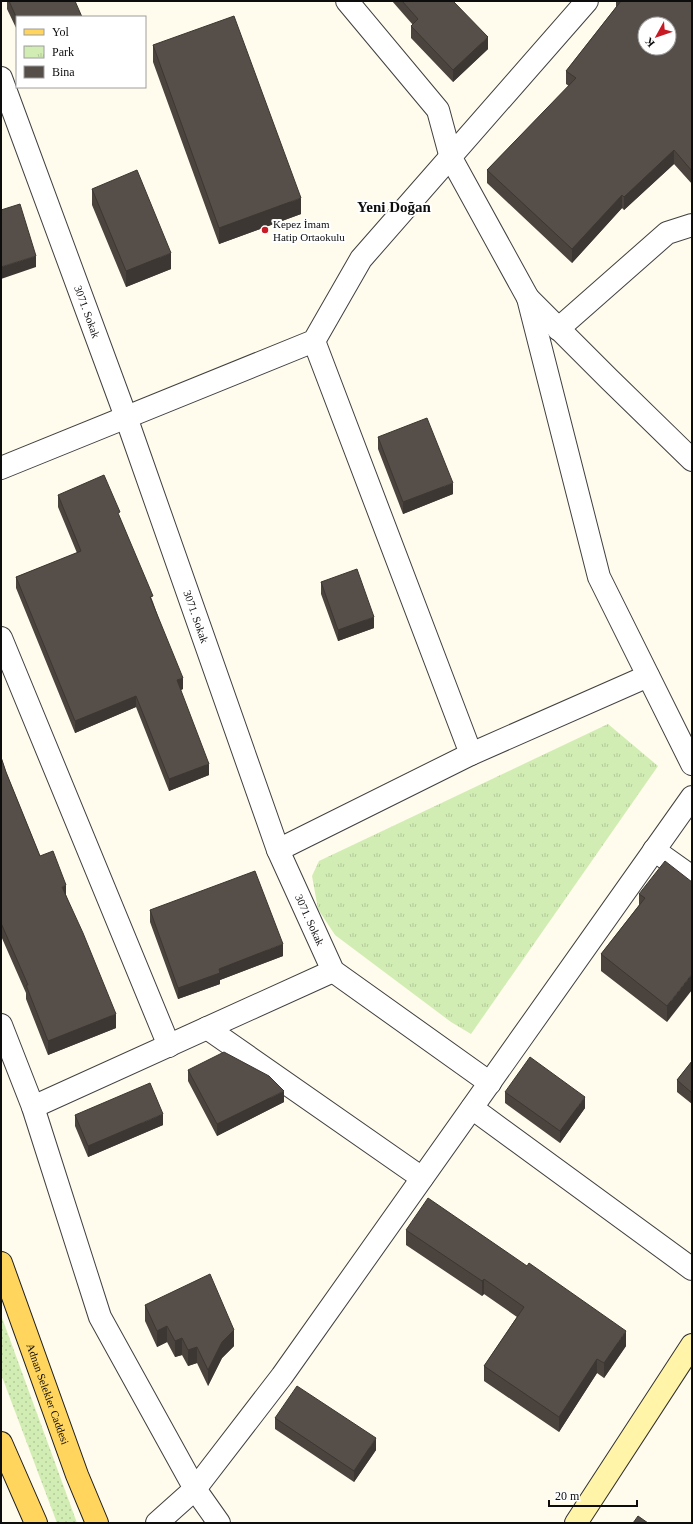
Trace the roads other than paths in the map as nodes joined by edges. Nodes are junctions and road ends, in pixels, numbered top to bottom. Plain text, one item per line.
1 (347, 1) edge
2 (587, 1) edge
3 (1, 78) edge
4 (451, 158) junction
5 (692, 225) edge
6 (528, 298) junction
7 (558, 329) junction
8 (314, 341) junction
9 (126, 417) junction
10 (692, 460) edge
11 (1, 468) edge
12 (1, 638) edge
13 (648, 676) junction
14 (471, 754) junction
15 (692, 764) edge
16 (692, 797) edge
17 (278, 850) junction
18 (654, 850) junction
19 (692, 877) edge
20 (333, 971) junction
21 (1, 1025) edge
22 (207, 1028) junction
23 (169, 1046) junction
24 (490, 1083) junction
25 (32, 1107) junction
26 (472, 1108) junction
27 (422, 1178) junction
28 (1, 1263) edge
29 (692, 1269) edge
30 (690, 1354) edge
31 (1, 1443) edge
32 (194, 1489) junction
33 (36, 1523) edge
34 (97, 1523) edge
35 (157, 1523) edge
36 (219, 1523) edge
37 (576, 1523) edge

1 - 4 street
2 - 4 street
3 - 9 street, 3071. Sokak
4 - 6 street
4 - 8 street
5 - 7 street
6 - 7 street
6 - 13 street
7 - 10 street
8 - 9 street
8 - 14 street
9 - 11 street
9 - 17 street, 3071. Sokak
12 - 23 street
13 - 14 street
13 - 15 street
14 - 17 street
16 - 18 street
17 - 20 street, 3071. Sokak
18 - 19 street
18 - 24 street
20 - 22 street
20 - 24 street
21 - 25 street
22 - 23 street
22 - 27 street
23 - 25 street
24 - 26 street
25 - 32 street
26 - 27 street
26 - 29 street
27 - 32 street
28 - 34 main road, Adnan Selekler Caddesi
30 - 37 street
31 - 33 main road
32 - 35 street
32 - 36 street

